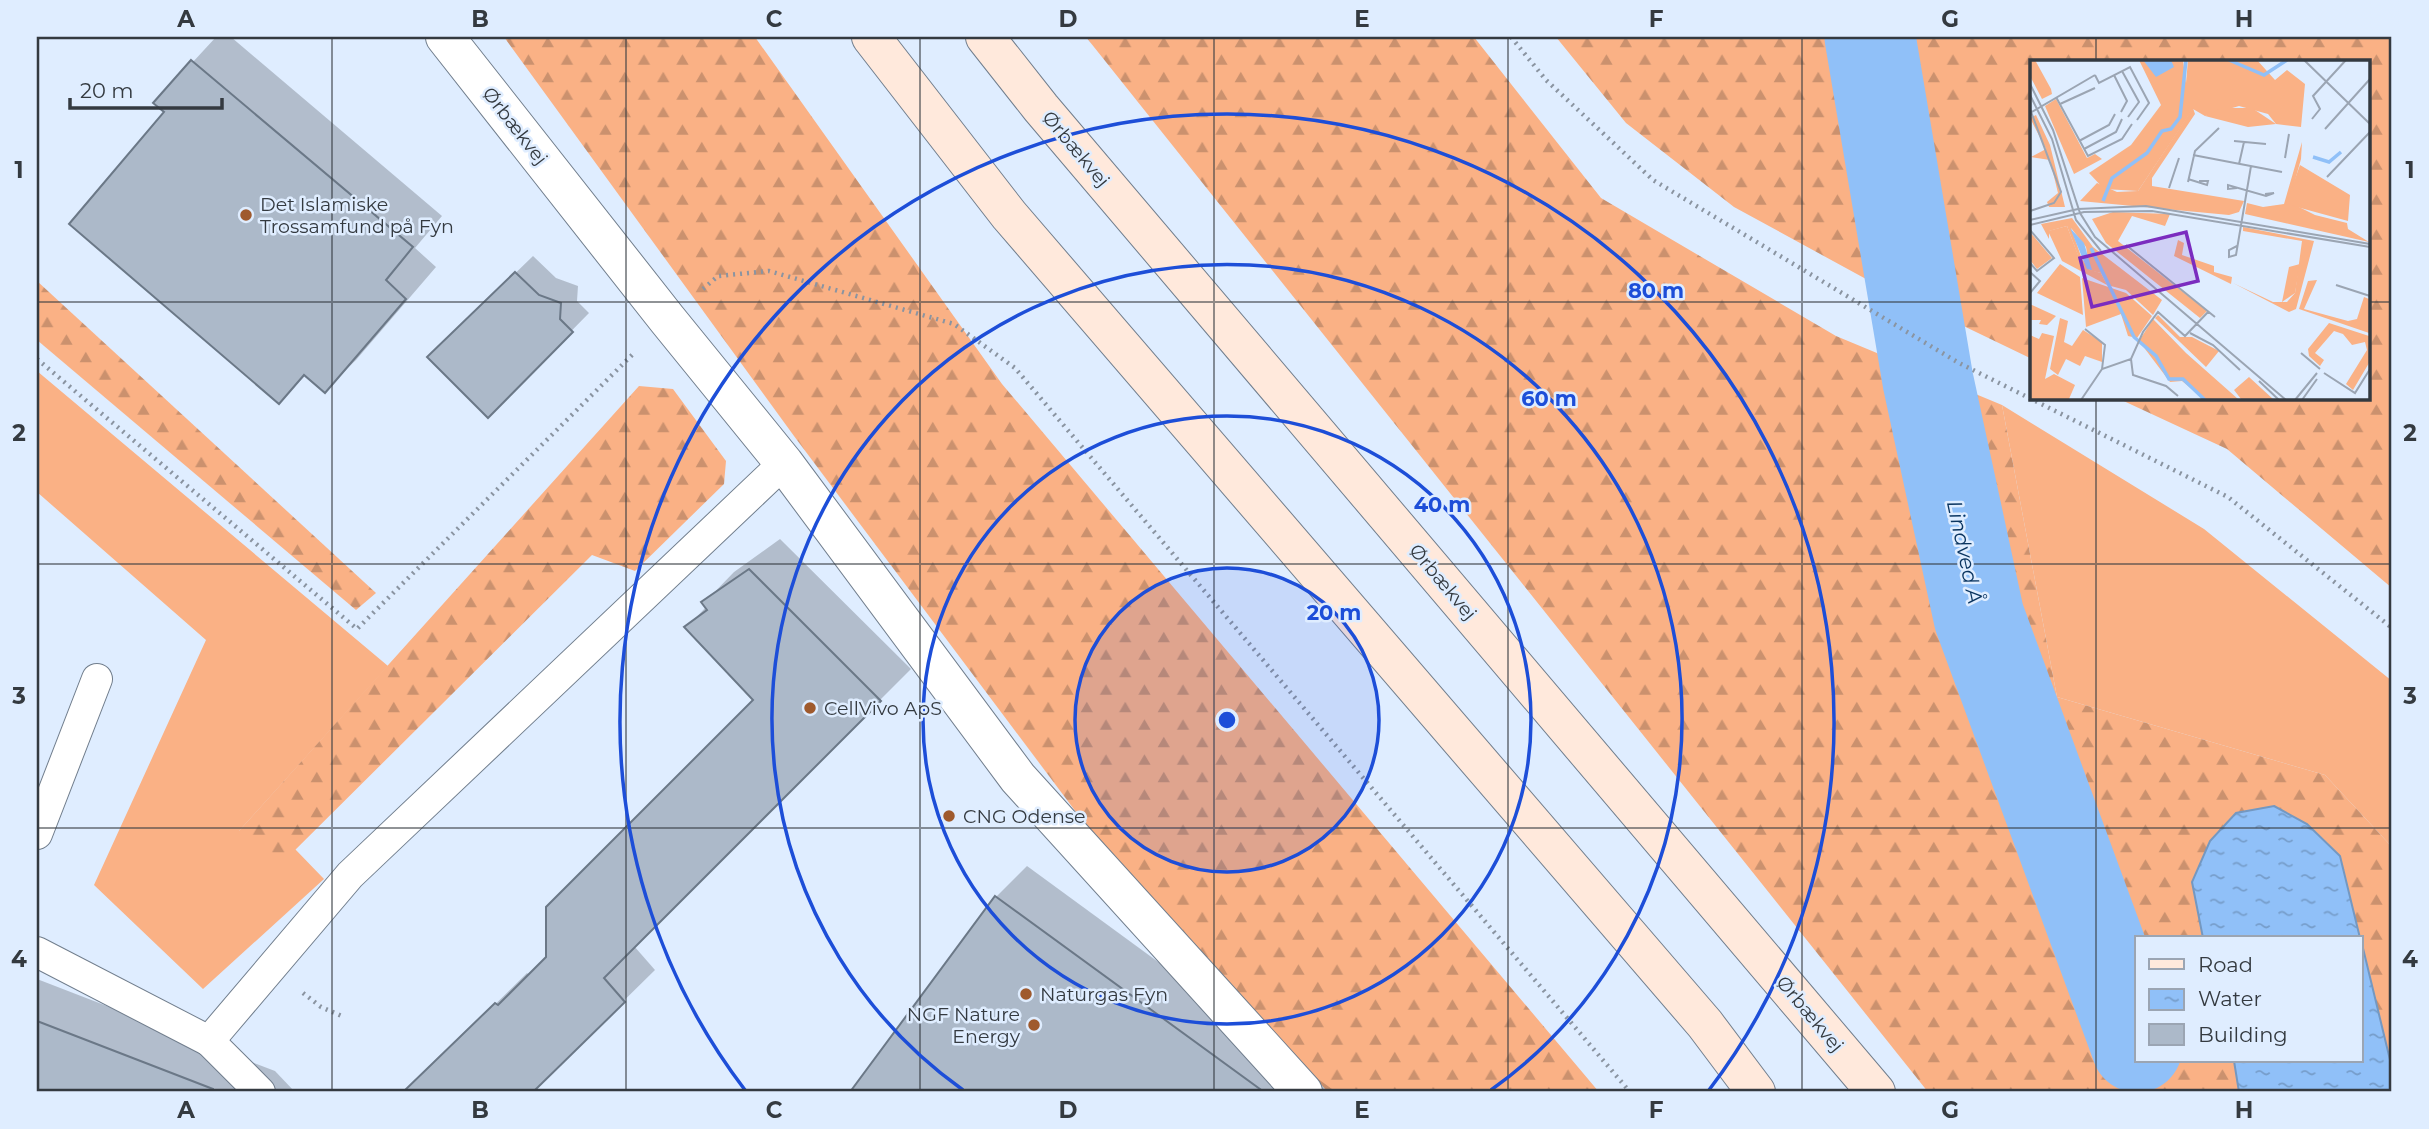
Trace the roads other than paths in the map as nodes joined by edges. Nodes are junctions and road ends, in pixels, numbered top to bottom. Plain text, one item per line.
1 (445, 37) edge
2 (871, 37) edge
3 (985, 37) edge
4 (784, 463) junction
5 (97, 679) dead end
6 (37, 834) edge
7 (37, 952) edge
8 (209, 1041) junction
9 (260, 1092) edge
10 (1303, 1092) edge
11 (1756, 1092) edge
12 (1876, 1092) edge

1 - 4 street, Ørbækvej
2 - 11 main road
3 - 12 main road, Ørbækvej
4 - 8 lane
4 - 10 street, Ørbækvej
5 - 6 lane
7 - 8 lane
8 - 9 lane

